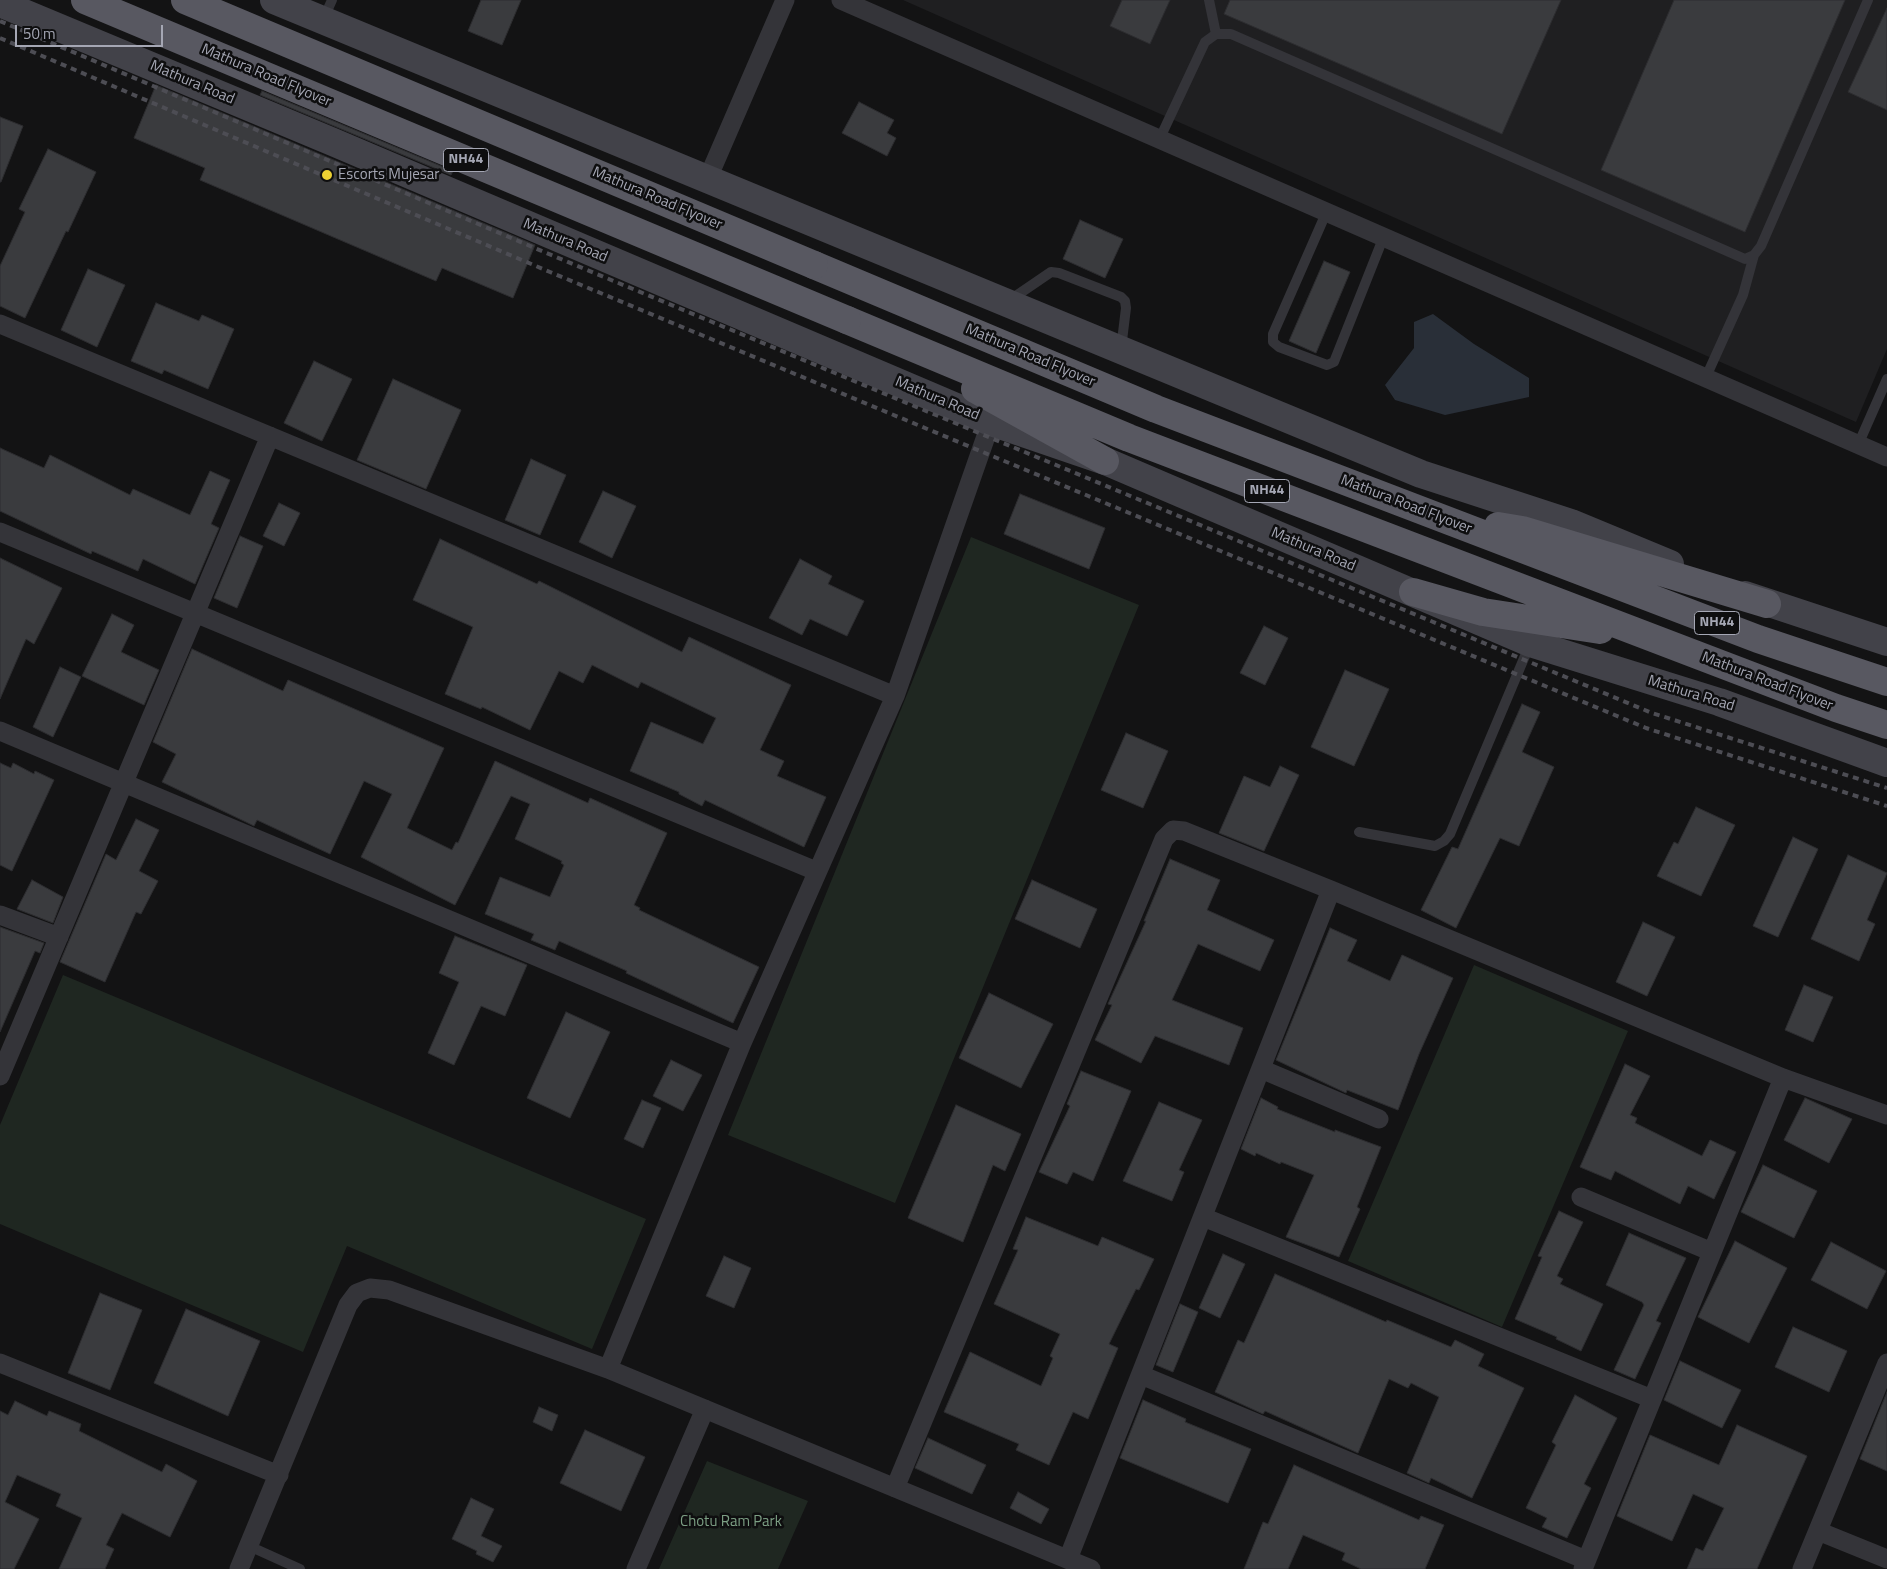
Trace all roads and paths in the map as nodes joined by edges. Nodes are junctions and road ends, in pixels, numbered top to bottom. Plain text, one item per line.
1 (85, 0) edge
2 (185, 0) edge
3 (274, 0) edge
4 (785, 0) edge
5 (840, 0) edge
6 (1209, 0) edge
7 (1868, 0) edge
8 (0, 3) edge
9 (328, 10) edge
10 (1216, 34) junction
11 (1160, 138) junction
12 (708, 178) junction
13 (1327, 211) junction
14 (1384, 236) junction
15 (1754, 255) junction
16 (1005, 304) junction
17 (0, 324) edge
18 (890, 338) junction
19 (1120, 351) junction
20 (1706, 378) junction
21 (1887, 379) edge
22 (991, 422) junction
23 (270, 436) junction
24 (1858, 445) junction
25 (1887, 457) edge
26 (1106, 461) junction
27 (1433, 516) junction
28 (0, 532) edge
29 (1413, 592) junction
30 (1767, 604) junction
31 (195, 613) junction
32 (1649, 636) junction
33 (1887, 642) edge
34 (1530, 643) junction
35 (1887, 682) edge
36 (894, 696) junction
37 (1887, 725) edge
38 (0, 730) edge
39 (1887, 763) edge
40 (124, 783) junction
41 (1359, 832) dead end
42 (816, 871) junction
43 (1331, 890) junction
44 (0, 915) edge
45 (59, 937) junction
46 (742, 1043) junction
47 (1261, 1069) junction
48 (0, 1076) edge
49 (1783, 1078) junction
50 (1887, 1115) edge
51 (1379, 1119) dead end
52 (1581, 1197) dead end
53 (1203, 1217) junction
54 (1712, 1252) junction
55 (0, 1363) edge
56 (1887, 1363) edge
57 (608, 1369) junction
58 (1140, 1374) junction
59 (1652, 1399) junction
60 (705, 1409) junction
61 (278, 1475) junction
62 (895, 1488) junction
63 (1818, 1531) junction
64 (249, 1546) junction
65 (1068, 1559) junction
66 (1887, 1560) edge
67 (1585, 1564) edge
68 (239, 1569) edge
69 (300, 1569) edge
70 (636, 1569) edge
71 (1091, 1569) edge
72 (1802, 1569) edge

1 - 18 highway, Mathura Road Flyover / NH44, bridge
2 - 27 highway, Mathura Road Flyover / NH44, bridge
3 - 9 main road
4 - 12 street
5 - 11 street
6 - 10 lane
7 - 15 lane
8 - 22 main road, Mathura Road
9 - 12 main road
10 - 11 lane
10 - 15 lane
11 - 13 street
12 - 16 main road
13 - 14 street
13 - 14 lane
14 - 20 street
15 - 20 lane
16 - 19 main road
16 - 19 lane
17 - 23 street
18 - 26 highway
18 - 32 highway, NH44
19 - 30 main road
20 - 24 street
21 - 24 lane
22 - 26 main road, Mathura Road
22 - 36 street
23 - 31 street
23 - 36 street
24 - 25 street
26 - 29 main road, Mathura Road
27 - 30 highway
27 - 35 highway, Mathura Road Flyover / NH44
28 - 31 street
29 - 32 highway
29 - 34 main road, Mathura Road
30 - 33 main road
31 - 40 street
31 - 42 street
32 - 37 highway, Mathura Road Flyover / NH44
34 - 39 main road, Mathura Road
34 - 41 lane
36 - 42 street
38 - 40 street
40 - 45 street
40 - 46 street
42 - 46 street
43 - 47 street
43 - 49 street
43 - 62 street
44 - 45 street
45 - 48 street
46 - 57 street
47 - 51 street
47 - 53 street
49 - 50 street
49 - 54 street
52 - 54 street
53 - 58 street
53 - 59 street
54 - 59 street
55 - 61 street
56 - 63 street
57 - 60 street
57 - 61 street
58 - 65 street
58 - 67 street
59 - 67 street
60 - 62 street
60 - 70 street
61 - 64 street
62 - 65 street
63 - 66 street
63 - 72 street
64 - 68 street
64 - 69 lane
65 - 71 street

